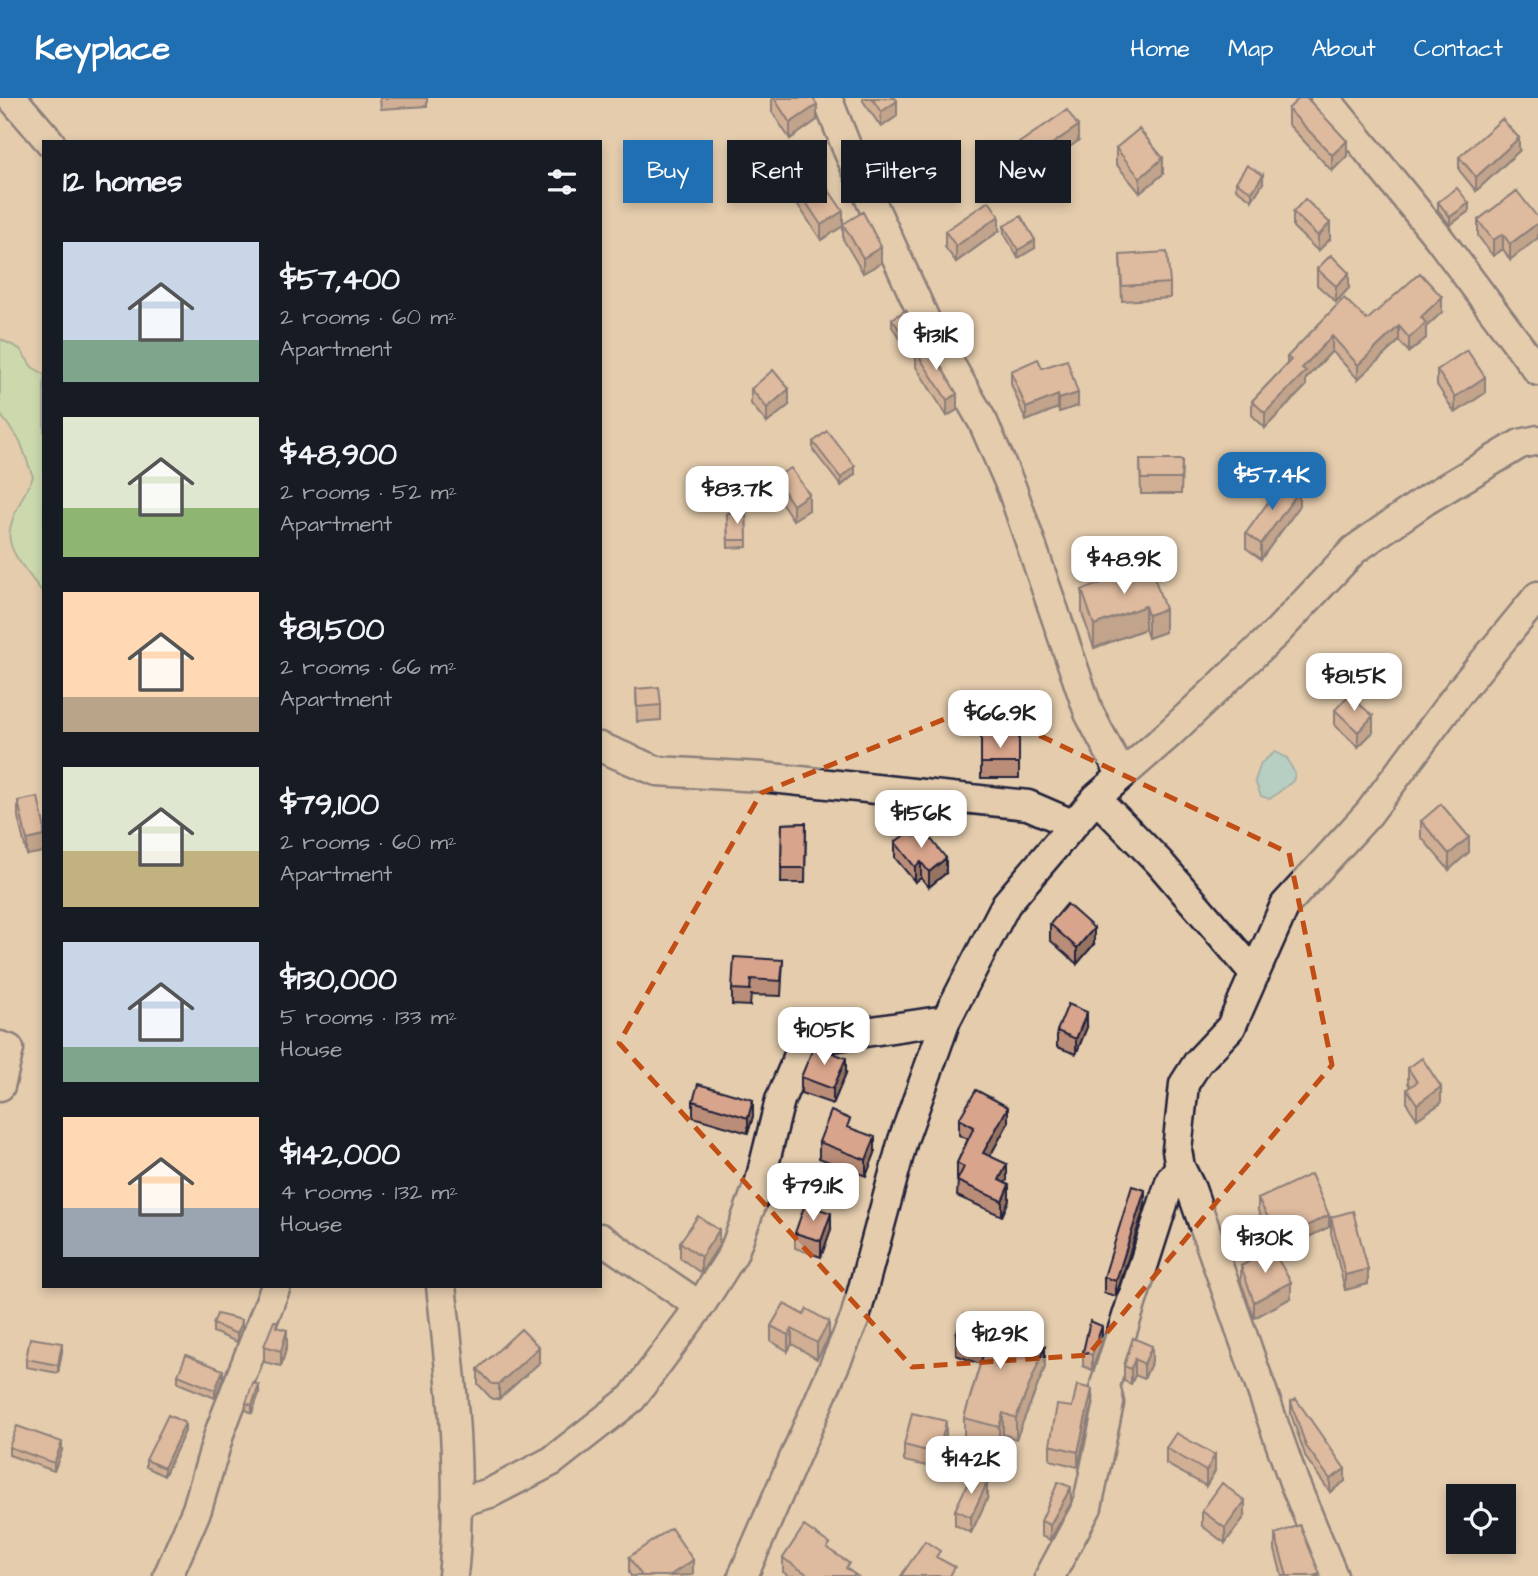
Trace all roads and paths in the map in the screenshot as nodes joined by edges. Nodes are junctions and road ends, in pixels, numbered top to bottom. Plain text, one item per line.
1 (12, 98) edge
2 (827, 98) edge
3 (1325, 98) edge
4 (48, 140) edge
5 (1538, 371) edge
6 (1538, 440) edge
7 (1538, 596) edge
8 (602, 748) edge
9 (1121, 774) junction
10 (1096, 798) junction
11 (1072, 824) junction
12 (1255, 974) junction
13 (946, 1020) junction
14 (0, 1046) edge
15 (0, 1086) edge
16 (1180, 1167) junction
17 (602, 1239) edge
18 (275, 1288) edge
19 (441, 1288) edge
20 (700, 1306) junction
21 (456, 1503) junction
22 (168, 1576) edge
23 (453, 1576) edge
24 (743, 1576) edge
25 (1050, 1576) edge
26 (1333, 1576) edge

1 - 4 street
2 - 9 street
3 - 5 street
6 - 9 street
7 - 12 street
8 - 11 street
9 - 10 street
10 - 11 street
10 - 12 street
11 - 13 street
12 - 16 street
13 - 20 street
13 - 24 street
14 - 15 street
16 - 25 street
16 - 26 street
17 - 20 street
18 - 22 street
19 - 21 street
20 - 21 street
21 - 23 street

